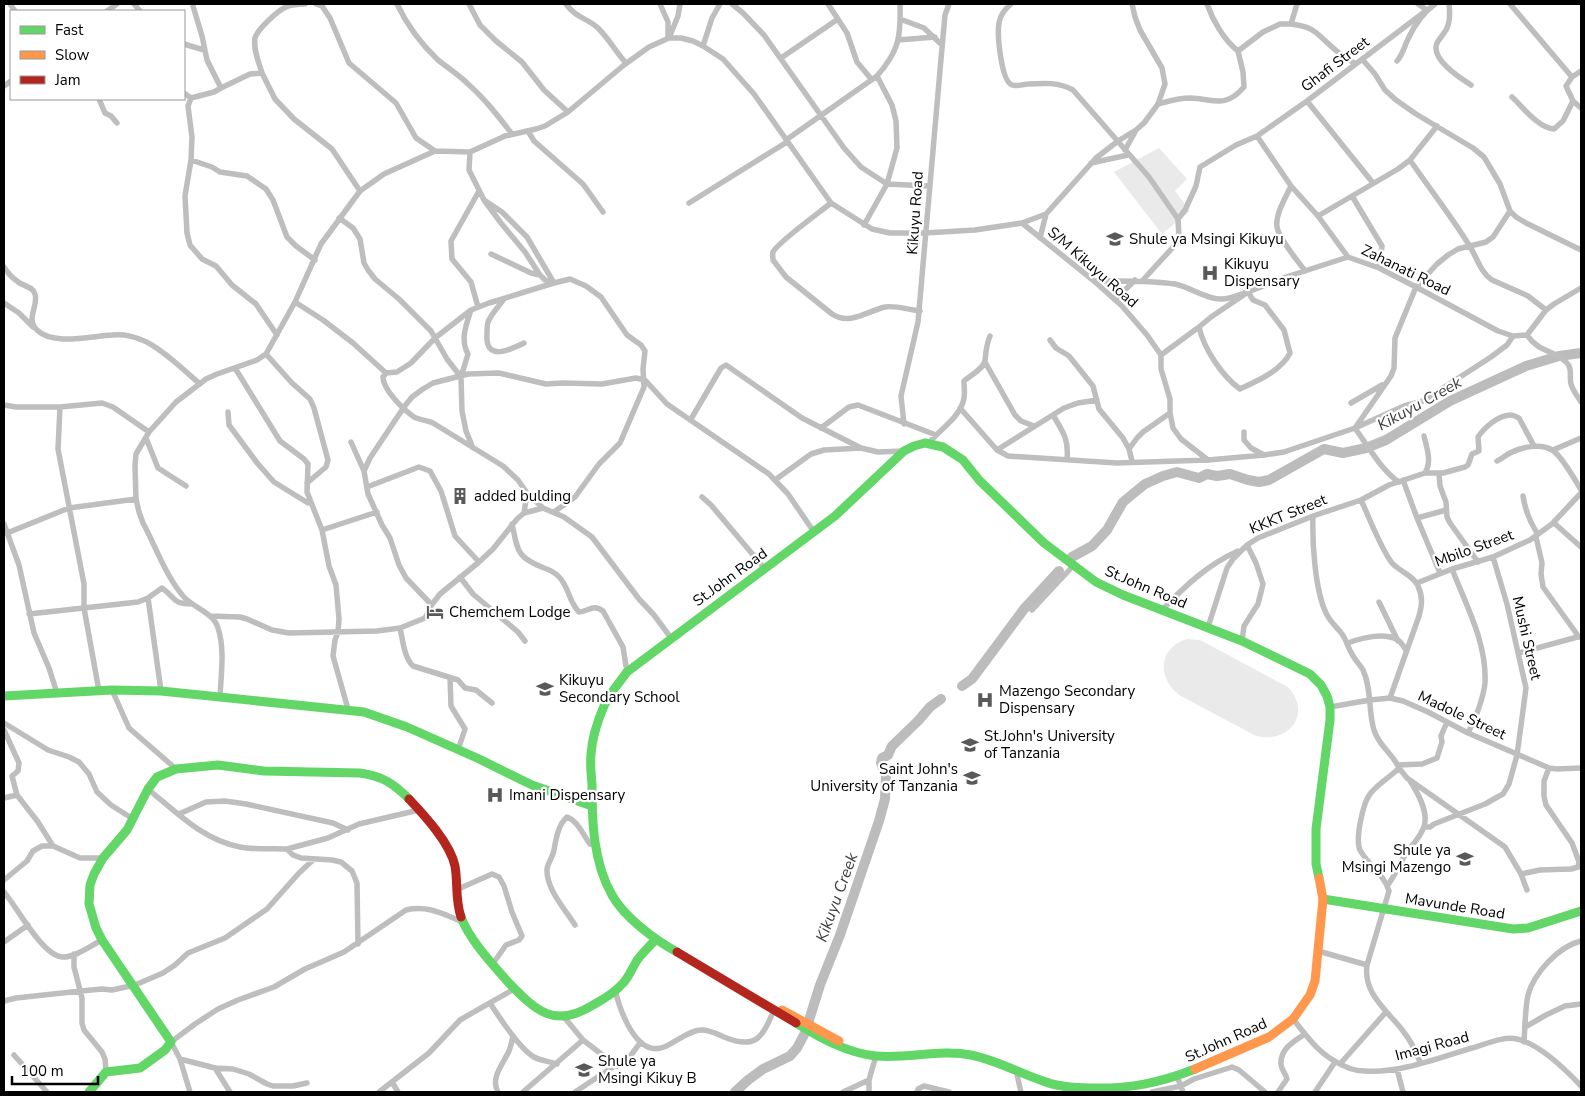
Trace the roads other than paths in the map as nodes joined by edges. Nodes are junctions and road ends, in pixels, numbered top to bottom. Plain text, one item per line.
1 (305, 4) edge
2 (316, 4) edge
3 (397, 4) edge
4 (469, 4) edge
5 (566, 4) edge
6 (660, 4) edge
7 (680, 4) edge
8 (720, 4) edge
9 (732, 4) edge
10 (828, 4) edge
11 (900, 4) edge
12 (949, 4) edge
13 (1011, 4) edge
14 (1132, 4) edge
15 (1207, 4) edge
16 (1297, 4) edge
17 (1418, 4) edge
18 (1435, 4) edge
19 (1449, 4) edge
20 (1510, 4) edge
21 (193, 6) dead end
22 (1427, 10) junction
23 (838, 18) junction
24 (900, 19) junction
25 (1291, 24) junction
26 (935, 37) junction
27 (669, 38) junction
28 (898, 40) junction
29 (185, 44) edge
30 (942, 45) junction
31 (704, 46) junction
32 (204, 50) junction
33 (1238, 52) junction
34 (781, 58) junction
35 (1362, 59) junction
36 (1397, 61) dead end
37 (626, 63) junction
38 (1356, 64) junction
39 (1581, 71) edge
40 (262, 74) junction
41 (1572, 77) junction
42 (874, 78) junction
43 (1471, 85) dead end
44 (220, 88) junction
45 (185, 94) edge
46 (1512, 96) dead end
47 (191, 98) junction
48 (99, 100) edge
49 (1307, 101) junction
50 (1573, 101) junction
51 (1158, 104) junction
52 (1581, 108) edge
53 (568, 112) junction
54 (821, 115) junction
55 (117, 123) dead end
56 (1437, 126) junction
57 (1136, 130) junction
58 (528, 131) junction
59 (512, 134) junction
60 (1257, 136) junction
61 (786, 141) junction
62 (1118, 141) junction
63 (435, 151) junction
64 (470, 152) junction
65 (1126, 152) junction
66 (191, 160) junction
67 (1410, 160) junction
68 (1091, 163) junction
69 (1373, 183) junction
70 (887, 184) junction
71 (929, 186) junction
72 (1291, 186) junction
73 (360, 191) junction
74 (480, 191) junction
75 (1352, 196) junction
76 (484, 200) junction
77 (689, 203) dead end
78 (831, 203) junction
79 (1510, 211) junction
80 (602, 212) dead end
81 (1046, 214) junction
82 (1318, 216) junction
83 (339, 218) junction
84 (1178, 219) junction
85 (1022, 223) junction
86 (864, 225) junction
87 (925, 233) junction
88 (1040, 238) junction
89 (1470, 246) junction
90 (1581, 250) edge
91 (491, 254) dead end
92 (1348, 256) junction
93 (314, 260) junction
94 (4, 267) edge
95 (1379, 268) junction
96 (1305, 271) junction
97 (540, 275) junction
98 (1094, 280) junction
99 (1138, 280) junction
100 (554, 283) junction
101 (1416, 287) junction
102 (1581, 288) edge
103 (1248, 292) junction
104 (504, 299) junction
105 (1115, 300) junction
106 (295, 302) junction
107 (4, 303) edge
108 (478, 307) junction
109 (471, 310) junction
110 (1546, 310) junction
111 (33, 311) junction
112 (920, 311) junction
113 (22, 316) junction
114 (1199, 327) junction
115 (35, 328) junction
116 (277, 335) junction
117 (1527, 335) junction
118 (990, 336) dead end
119 (1514, 336) junction
120 (435, 338) junction
121 (1050, 340) dead end
122 (524, 343) dead end
123 (266, 354) junction
124 (1161, 355) junction
125 (985, 362) junction
126 (235, 368) junction
127 (386, 373) junction
128 (460, 377) junction
129 (645, 380) junction
130 (1388, 381) junction
131 (200, 384) junction
132 (1097, 400) junction
133 (1581, 402) edge
134 (1351, 403) dead end
135 (4, 405) edge
136 (60, 407) junction
137 (404, 407) junction
138 (960, 408) junction
139 (228, 412) dead end
140 (1170, 413) junction
141 (1052, 415) junction
142 (691, 419) junction
143 (904, 424) junction
144 (1034, 426) junction
145 (821, 428) junction
146 (1356, 428) junction
147 (1244, 432) dead end
148 (147, 435) junction
149 (936, 435) junction
150 (1424, 436) dead end
151 (1581, 438) edge
152 (351, 442) dead end
153 (930, 443) junction
154 (1534, 446) junction
155 (473, 448) junction
156 (861, 448) junction
157 (1129, 449) junction
158 (997, 450) junction
159 (1553, 450) junction
160 (904, 451) junction
161 (1264, 455) junction
162 (1067, 460) junction
163 (1208, 460) junction
164 (1132, 461) junction
165 (1497, 461) dead end
166 (364, 471) junction
167 (1425, 472) junction
168 (1439, 473) junction
169 (775, 480) junction
170 (1401, 481) junction
171 (307, 483) junction
172 (186, 486) dead end
173 (367, 487) junction
174 (1581, 492) edge
175 (527, 493) junction
176 (1523, 496) dead end
177 (702, 497) dead end
178 (136, 498) junction
179 (1361, 500) junction
180 (311, 503) junction
181 (69, 508) junction
182 (543, 508) junction
183 (1446, 510) junction
184 (377, 512) junction
185 (554, 512) junction
186 (524, 513) junction
187 (1313, 516) junction
188 (1417, 518) junction
189 (1554, 523) junction
190 (4, 524) edge
191 (512, 524) junction
192 (322, 530) junction
193 (814, 532) junction
194 (7, 533) junction
195 (1536, 537) junction
196 (1246, 545) junction
197 (1581, 547) edge
198 (1241, 550) junction
199 (1493, 557) junction
200 (479, 562) junction
201 (1478, 562) junction
202 (1073, 566) junction
203 (765, 569) junction
204 (1452, 569) junction
205 (1440, 573) junction
206 (460, 577) junction
207 (1417, 583) junction
208 (148, 598) junction
209 (1379, 602) dead end
210 (192, 604) junction
211 (430, 607) junction
212 (84, 608) junction
213 (1032, 610) dead end
214 (1162, 610) junction
215 (29, 614) junction
216 (210, 616) junction
217 (1208, 627) junction
218 (400, 628) junction
219 (338, 632) junction
220 (1580, 636) edge
221 (671, 638) junction
222 (1398, 640) junction
223 (525, 641) dead end
224 (1242, 641) junction
225 (1348, 643) junction
226 (1406, 650) junction
227 (1519, 653) junction
228 (627, 672) junction
229 (450, 678) junction
230 (112, 690) junction
231 (99, 691) junction
232 (161, 691) junction
233 (57, 693) junction
234 (4, 696) edge
235 (220, 697) junction
236 (1390, 698) junction
237 (1370, 700) junction
238 (492, 703) dead end
239 (1330, 707) junction
240 (348, 710) junction
241 (4, 722) edge
242 (1447, 722) junction
243 (4, 730) edge
244 (1468, 734) junction
245 (458, 750) junction
246 (1517, 755) junction
247 (1399, 766) junction
248 (1549, 768) junction
249 (1581, 768) edge
250 (176, 769) junction
251 (1407, 778) junction
252 (148, 789) junction
253 (17, 796) junction
254 (4, 798) edge
255 (592, 806) junction
256 (419, 810) junction
257 (179, 814) junction
258 (1458, 814) junction
259 (133, 819) junction
260 (1424, 827) junction
261 (348, 830) junction
262 (596, 845) junction
263 (53, 846) junction
264 (287, 848) junction
265 (103, 858) junction
266 (314, 859) junction
267 (1579, 860) junction
268 (1581, 867) edge
269 (1521, 874) junction
270 (4, 880) edge
271 (1387, 886) junction
272 (456, 890) junction
273 (1527, 890) dead end
274 (4, 892) edge
275 (1323, 899) junction
276 (1383, 909) junction
277 (1581, 911) edge
278 (463, 922) junction
279 (28, 925) junction
280 (576, 925) dead end
281 (656, 939) junction
282 (102, 940) junction
283 (1581, 941) edge
284 (4, 942) edge
285 (358, 944) junction
286 (1318, 952) junction
287 (74, 954) junction
288 (492, 965) junction
289 (1367, 965) junction
290 (131, 985) junction
291 (514, 989) junction
292 (615, 990) junction
293 (80, 991) junction
294 (757, 999) junction
295 (4, 1001) edge
296 (490, 1003) junction
297 (1581, 1004) edge
298 (774, 1010) junction
299 (1386, 1012) junction
300 (564, 1017) junction
301 (793, 1019) junction
302 (1293, 1020) junction
303 (1525, 1027) junction
304 (1305, 1034) junction
305 (513, 1036) junction
306 (583, 1040) junction
307 (171, 1042) junction
308 (1524, 1042) junction
309 (640, 1043) junction
310 (14, 1055) dead end
311 (876, 1056) junction
312 (180, 1059) junction
313 (1420, 1062) junction
314 (1338, 1063) junction
315 (557, 1064) junction
316 (617, 1066) junction
317 (215, 1068) junction
318 (1397, 1069) junction
319 (1016, 1070) junction
320 (106, 1072) junction
321 (1177, 1076) junction
322 (1578, 1079) edge
323 (870, 1080) junction
324 (392, 1082) junction
325 (308, 1083) dead end
326 (1180, 1086) junction
327 (1581, 1086) edge
328 (1071, 1090) edge
329 (47, 1092) edge
330 (89, 1092) edge
331 (190, 1092) edge
332 (230, 1092) edge
333 (379, 1092) edge
334 (398, 1092) edge
335 (498, 1092) edge
336 (523, 1092) edge
337 (575, 1092) edge
338 (843, 1092) edge
339 (869, 1092) edge
340 (917, 1092) edge
341 (949, 1092) edge
342 (1020, 1092) edge
343 (1152, 1092) edge
344 (1183, 1092) edge
345 (1264, 1092) edge
346 (1278, 1092) edge
347 (1315, 1092) edge
348 (1403, 1092) edge

1 - 40 street
2 - 63 street
3 - 59 street
4 - 53 street
5 - 37 street
6 - 27 street
7 - 27 street
8 - 31 street
9 - 34 street
10 - 23 street
11 - 24 street
12 - 30 street, Kikuyu Road
13 - 62 street
14 - 51 street
15 - 33 street
16 - 25 street
17 - 22 street
18 - 22 street, Ghafi Street
19 - 43 street
20 - 41 street
21 - 32 street
22 - 35 street, Ghafi Street
22 - 36 street
23 - 34 street
23 - 42 street
24 - 26 street
24 - 28 street
25 - 33 street
25 - 38 street
26 - 28 street
26 - 30 street
27 - 31 street
27 - 37 street
28 - 42 street
29 - 32 street
30 - 71 street, Kikuyu Road
31 - 61 street
32 - 44 street
33 - 51 street
34 - 54 street
35 - 38 street, Ghafi Street
35 - 56 street
37 - 53 street
38 - 49 street, Ghafi Street
39 - 41 street
40 - 44 street
40 - 73 street
41 - 50 street
42 - 54 street
42 - 70 street
44 - 47 street
45 - 47 street
46 - 50 street
47 - 66 street
48 - 55 street
49 - 60 street, Ghafi Street
49 - 69 street
50 - 52 street
51 - 57 street
53 - 58 street
54 - 61 street
54 - 70 street
56 - 67 street
56 - 79 street
57 - 62 street
57 - 65 street
58 - 59 street
58 - 80 street
59 - 64 street
60 - 72 street
60 - 84 street, Ghafi Street
61 - 77 street
61 - 78 street
62 - 65 street
62 - 68 street
63 - 64 street
63 - 73 street
64 - 74 street
65 - 68 street
65 - 84 street
66 - 93 street
66 - 116 street
67 - 69 street
67 - 89 street
68 - 81 street
69 - 75 street
70 - 71 street
70 - 86 street
71 - 87 street, Kikuyu Road
72 - 82 street
72 - 96 street
73 - 83 street
74 - 76 street
74 - 108 street
75 - 82 street
75 - 95 street
76 - 97 street
76 - 100 street
78 - 86 street
78 - 112 street
79 - 89 street
79 - 90 street
81 - 85 street
81 - 88 street
82 - 92 street
83 - 93 street
83 - 120 street
84 - 99 street, Ghafi Street
85 - 87 street
85 - 88 street, S/M Kikuyu Road
86 - 87 street
87 - 112 street, Kikuyu Road
88 - 98 street, S/M Kikuyu Road
89 - 101 street
89 - 110 street
91 - 97 street
92 - 95 street, Zahanati Road
92 - 96 street, Zahanati Road
93 - 106 street
94 - 111 street
95 - 101 street, Zahanati Road
96 - 103 street, Zahanati Road
97 - 100 street
98 - 99 street
98 - 105 street, S/M Kikuyu Road
99 - 103 street
99 - 105 street, Ghafi Street
100 - 104 street
100 - 129 street
101 - 119 street, Zahanati Road
101 - 130 street
102 - 110 street
103 - 114 street, Zahanati Road
103 - 114 street
104 - 108 street
104 - 122 street
105 - 124 street, S/M Kikuyu Road
106 - 116 street
106 - 127 street
107 - 113 street
108 - 109 street
109 - 120 street
109 - 128 street
110 - 117 street
111 - 113 street
111 - 115 street
112 - 143 street, Kikuyu Road
113 - 115 street
114 - 124 street, Zahanati Road
115 - 131 street
116 - 123 street
117 - 119 street, Zahanati Road
117 - 133 street
118 - 125 street
119 - 146 street
120 - 127 street
120 - 128 street
121 - 132 street
123 - 126 street
123 - 171 street
124 - 140 street
125 - 138 street
125 - 144 street
126 - 131 street
126 - 171 street
127 - 137 street
128 - 129 street
128 - 137 street
128 - 155 street
129 - 142 street
129 - 185 street
130 - 134 street
130 - 146 street
131 - 148 street
132 - 141 street
132 - 157 street
135 - 136 street
136 - 148 street
136 - 181 street
137 - 155 street
137 - 166 street
138 - 149 street
138 - 158 street
139 - 180 street
140 - 157 street
140 - 163 street
141 - 144 street
141 - 162 street
142 - 145 street
142 - 169 street
143 - 145 street
143 - 149 street
144 - 158 street
145 - 156 street
146 - 161 street
146 - 170 street
147 - 161 street
148 - 172 street
148 - 178 street
149 - 153 street
150 - 167 street
151 - 159 street
152 - 166 street
153 - 160 street, St.John Road
153 - 202 street, St.John Road
154 - 159 street
154 - 165 street
154 - 168 street, KKKT Street
155 - 175 street
156 - 160 street
156 - 169 street
157 - 164 street
158 - 162 street
159 - 174 street
160 - 193 street, St.John Road
161 - 163 street
162 - 164 street
163 - 164 street
166 - 173 street
167 - 168 street, KKKT Street
167 - 170 street, KKKT Street
168 - 183 street
169 - 193 street
170 - 179 street, KKKT Street
170 - 188 street
171 - 180 street
173 - 184 street
173 - 200 street
174 - 189 street, Mbilo Street
175 - 182 street
175 - 186 street
176 - 195 street
177 - 203 street
178 - 181 street
178 - 210 street
179 - 187 street, KKKT Street
179 - 207 street
180 - 192 street
181 - 194 street
181 - 212 street
182 - 185 street
182 - 186 street
183 - 188 street
183 - 201 street
184 - 192 street
184 - 211 street
185 - 221 street
186 - 191 street
187 - 196 street, KKKT Street
187 - 225 street
188 - 205 street
189 - 195 street, Mbilo Street
189 - 197 street
190 - 194 street
191 - 200 street
191 - 228 street
192 - 219 street
193 - 203 street, St.John Road
194 - 215 street
195 - 199 street, Mbilo Street
195 - 220 street
196 - 198 street, KKKT Street
196 - 224 street
198 - 214 street
198 - 217 street, KKKT Street
199 - 201 street, Mbilo Street
199 - 227 street, Mushi Street
200 - 206 street
201 - 204 street, Mbilo Street
202 - 213 street
202 - 214 street, St.John Road
203 - 221 street, St.John Road
204 - 205 street, Mbilo Street
204 - 244 street
205 - 207 street, Mbilo Street
206 - 211 street
206 - 223 street
207 - 226 street
208 - 210 street
208 - 212 street
208 - 232 street
209 - 222 street
210 - 216 street
211 - 218 street
212 - 215 street
212 - 231 street
214 - 217 street, St.John Road
215 - 233 street
216 - 219 street
216 - 235 street
217 - 224 street, St.John Road
218 - 219 street
218 - 229 street
219 - 240 street
220 - 227 street
221 - 228 street, St.John Road
222 - 225 street
222 - 226 street
224 - 239 street, St.John Road
225 - 237 street
226 - 236 street
227 - 246 street, Mushi Street
228 - 255 street, St.John Road
229 - 238 street
229 - 245 street
230 - 231 street
230 - 232 street
230 - 250 street
231 - 233 street
232 - 235 street
233 - 234 street
235 - 240 street
236 - 237 street, Madole Street
236 - 242 street, Madole Street
237 - 239 street, Madole Street
237 - 247 street
239 - 275 street, St.John Road
240 - 245 street
241 - 259 street
242 - 244 street, Madole Street
242 - 247 street
243 - 253 street
244 - 246 street, Madole Street
245 - 255 street
246 - 248 street, Madole Street
246 - 258 street, Mushi Street
247 - 251 street
247 - 271 street
248 - 249 street, Madole Street
248 - 267 street
250 - 252 street
250 - 256 street
251 - 258 street
251 - 260 street
252 - 257 street
252 - 259 street
253 - 254 street
253 - 263 street
255 - 262 street, St.John Road
256 - 261 street
256 - 272 street
257 - 261 street
257 - 264 street
258 - 260 street, Mushi Street
258 - 269 street
259 - 265 street
260 - 271 street
261 - 264 street
262 - 280 street
262 - 281 street, St.John Road
263 - 265 street
263 - 270 street
264 - 266 street
265 - 282 street
266 - 285 street
266 - 290 street
267 - 268 street
267 - 269 street
269 - 273 street
271 - 276 street
272 - 278 street
272 - 288 street
274 - 279 street
275 - 276 street, Mavunde Road
275 - 286 street, St.John Road
276 - 277 street, Mavunde Road
276 - 289 street
278 - 285 street
278 - 288 street
279 - 284 street
279 - 287 street
281 - 292 street
281 - 294 street, St.John Road
282 - 287 street
282 - 290 street
283 - 303 street
285 - 307 street
286 - 289 street
286 - 302 street, St.John Road
287 - 293 street
288 - 291 street
289 - 299 street
290 - 293 street
290 - 307 street
291 - 296 street
291 - 300 street
292 - 300 street
292 - 309 street
293 - 295 street
293 - 320 street
294 - 298 street
294 - 301 street
296 - 305 street
296 - 324 street
297 - 303 street
298 - 301 street
298 - 309 street
299 - 313 street
299 - 314 street
300 - 306 street
301 - 311 street, St.John Road
302 - 304 street, Imagi Road
302 - 321 street, St.John Road
303 - 308 street
304 - 314 street, Imagi Road
304 - 346 street
305 - 315 street
305 - 335 street
306 - 315 street
306 - 316 street
307 - 312 street
307 - 320 street
308 - 313 street, Imagi Road
308 - 322 street, Imagi Road
309 - 316 street
310 - 329 street
311 - 319 street, St.John Road
311 - 323 street
312 - 317 street
312 - 331 street
313 - 318 street, Imagi Road
314 - 318 street, Imagi Road
314 - 347 street
315 - 336 street
316 - 337 street
317 - 325 street
317 - 332 street
318 - 348 street
319 - 328 street, St.John Road
319 - 342 street
320 - 330 street
321 - 326 street
321 - 328 street, St.John Road
322 - 327 street, Imagi Road
323 - 338 street
323 - 339 street
324 - 333 street
324 - 334 street
326 - 343 street
326 - 344 street
326 - 345 street
340 - 341 street

